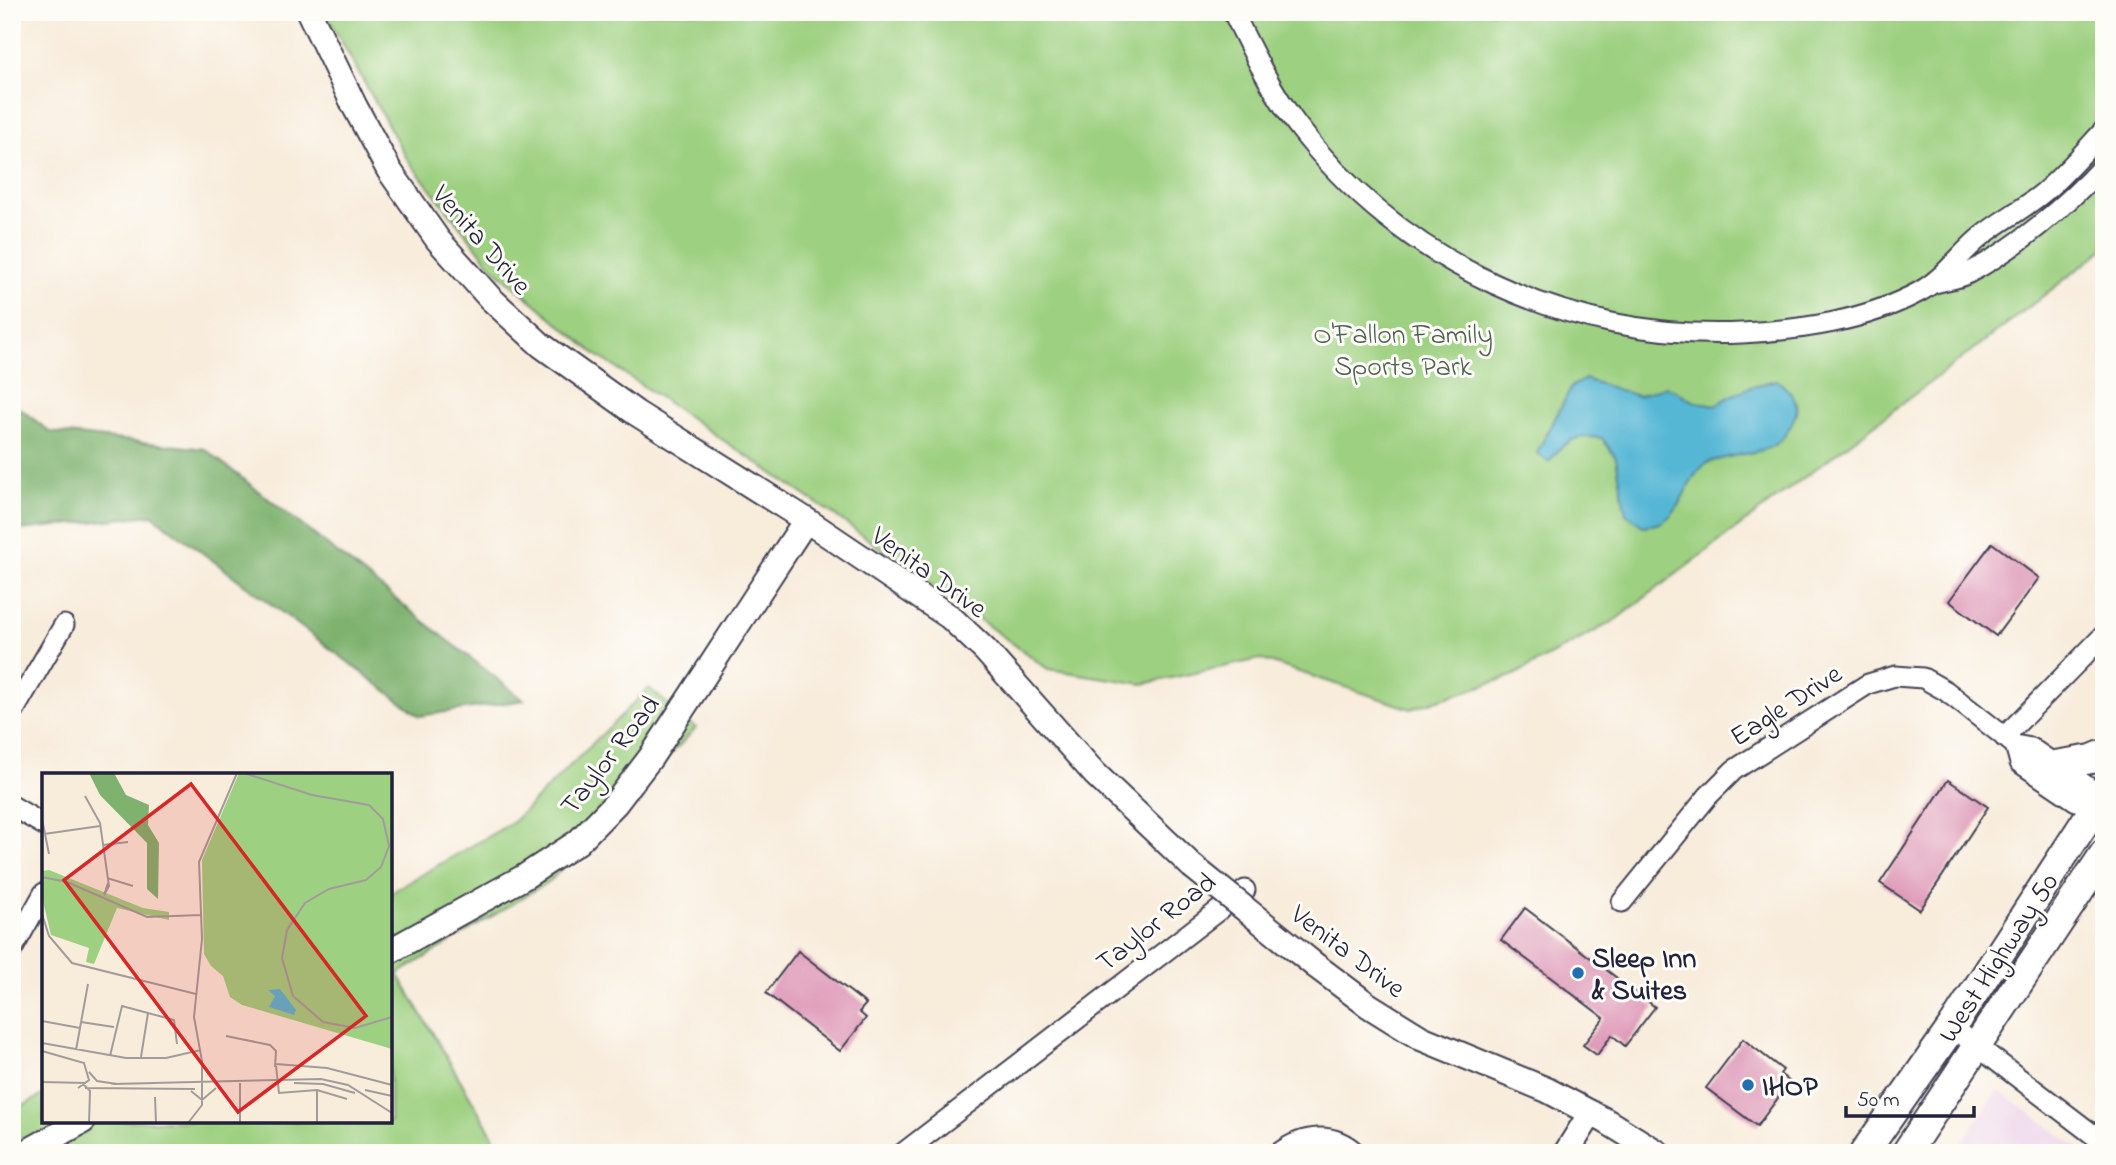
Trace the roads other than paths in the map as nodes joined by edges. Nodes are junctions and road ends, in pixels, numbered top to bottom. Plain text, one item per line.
1 (309, 12) edge
2 (1233, 12) edge
3 (2104, 130) edge
4 (2104, 165) edge
5 (1934, 283) junction
6 (806, 520) junction
7 (64, 625) dead end
8 (2104, 635) edge
9 (12, 714) edge
10 (2010, 741) junction
11 (2104, 754) edge
12 (2055, 765) junction
13 (2102, 801) edge
14 (12, 806) edge
15 (42, 824) edge
16 (2104, 854) edge
17 (1245, 890) dead end
18 (42, 897) edge
19 (1622, 902) dead end
20 (12, 950) edge
21 (392, 950) edge
22 (1952, 1027) junction
23 (1977, 1048) junction
24 (1591, 1113) junction
25 (79, 1123) edge
26 (2104, 1143) edge
27 (25, 1153) edge
28 (903, 1153) edge
29 (1279, 1153) edge
30 (1356, 1153) edge
31 (1566, 1153) edge
32 (1658, 1153) edge
33 (1864, 1153) edge
34 (1906, 1153) edge

1 - 6 street, Venita Drive
2 - 5 street
3 - 5 street
4 - 5 street
6 - 21 street, Taylor Road
6 - 24 street, Venita Drive, bridge
7 - 9 street
8 - 10 street
10 - 12 street, Eagle Drive
10 - 13 street, Eagle Drive
10 - 19 street, Eagle Drive
11 - 12 main road
12 - 13 street, Eagle Drive
13 - 22 main road, West Highway 50
14 - 15 street
16 - 23 main road, West Highway 50
17 - 28 street, Taylor Road
18 - 20 street
22 - 23 street
22 - 33 main road, West Highway 50
23 - 26 street
23 - 34 main road, West Highway 50
24 - 31 street
24 - 32 street, Venita Drive
25 - 27 street
29 - 30 street

